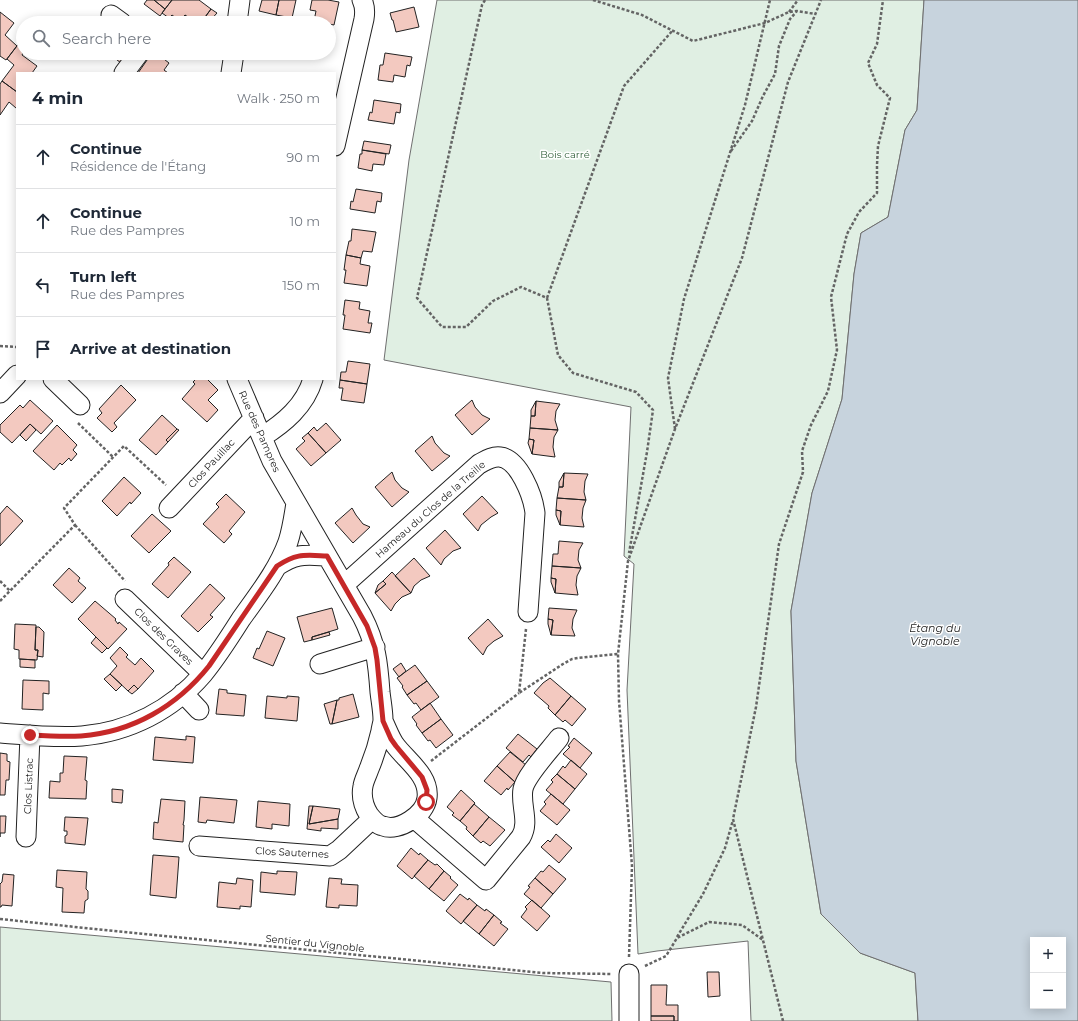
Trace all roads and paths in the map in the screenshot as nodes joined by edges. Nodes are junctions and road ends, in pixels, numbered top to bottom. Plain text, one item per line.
1 (240, 0) edge
2 (362, 0) edge
3 (485, 0) edge
4 (593, 0) edge
5 (770, 0) edge
6 (798, 0) edge
7 (821, 0) edge
8 (883, 0) edge
9 (798, 11) junction
10 (789, 12) junction
11 (815, 14) junction
12 (238, 16) edge
13 (765, 23) junction
14 (673, 30) junction
15 (134, 60) edge
16 (233, 60) edge
17 (125, 72) edge
18 (232, 72) edge
19 (336, 140) edge
20 (729, 154) junction
21 (547, 298) junction
22 (0, 346) edge
23 (16, 347) edge
24 (16, 376) edge
25 (54, 380) edge
26 (237, 380) edge
27 (313, 380) edge
28 (0, 393) edge
29 (80, 405) joint
30 (254, 418) junction
31 (675, 429) junction
32 (262, 437) junction
33 (113, 457) junction
34 (174, 503) joint
35 (296, 503) junction
36 (75, 525) junction
37 (327, 556) junction
38 (628, 561) junction
39 (277, 566) junction
40 (0, 581) edge
41 (344, 585) junction
42 (10, 591) junction
43 (125, 599) joint
44 (0, 601) edge
45 (528, 612) joint
46 (375, 648) junction
47 (618, 654) junction
48 (320, 664) dead end
49 (203, 674) junction
50 (184, 693) junction
51 (519, 693) junction
52 (199, 710) dead end
53 (383, 721) junction
54 (0, 733) edge
55 (30, 735) junction
56 (559, 738) dead end
57 (418, 771) junction
58 (414, 818) junction
59 (372, 819) junction
60 (733, 819) junction
61 (26, 837) dead end
62 (199, 846) dead end
63 (0, 919) edge
64 (677, 938) junction
65 (763, 940) junction
66 (629, 974) junction
67 (629, 1021) edge
68 (783, 1021) edge

1 - 12 street
2 - 19 street
3 - 21 path
4 - 14 path
5 - 13 path
6 - 10 path
7 - 11 path
8 - 60 path
9 - 10 path
9 - 11 path
9 - 20 path
10 - 13 path
11 - 31 path
13 - 14 path
13 - 20 path
14 - 21 path
15 - 17 street
16 - 18 street
20 - 31 path
21 - 38 path
22 - 23 path
24 - 28 street
25 - 29 street
26 - 30 street, Rue des Pampres
27 - 32 street
29 - 33 path
30 - 32 street, Rue des Pampres
30 - 34 street, Clos Pauillac
31 - 38 path
32 - 35 street, Rue des Pampres
33 - 34 path
33 - 36 path
35 - 37 street, Rue des Pampres
35 - 39 street
36 - 42 path
36 - 43 path
37 - 39 street
37 - 41 street, Rue des Pampres
38 - 47 path
39 - 49 street
40 - 42 path
41 - 45 street, Hameau du Clos de la Treille
41 - 46 street, Rue des Pampres
42 - 44 path
43 - 49 street, Clos des Graves
45 - 51 path
46 - 48 street
46 - 53 street, Rue des Pampres
47 - 51 path
47 - 66 path
49 - 50 street
50 - 52 street
50 - 55 street
51 - 57 path
53 - 57 street
53 - 59 street
54 - 55 street
55 - 61 street, Clos Listrac
56 - 58 street
57 - 58 street
58 - 59 street
59 - 62 street, Clos Sauternes
60 - 64 path
60 - 65 path
63 - 66 path, Sentier du Vignoble
64 - 65 path
64 - 66 path
65 - 68 path
66 - 67 street

